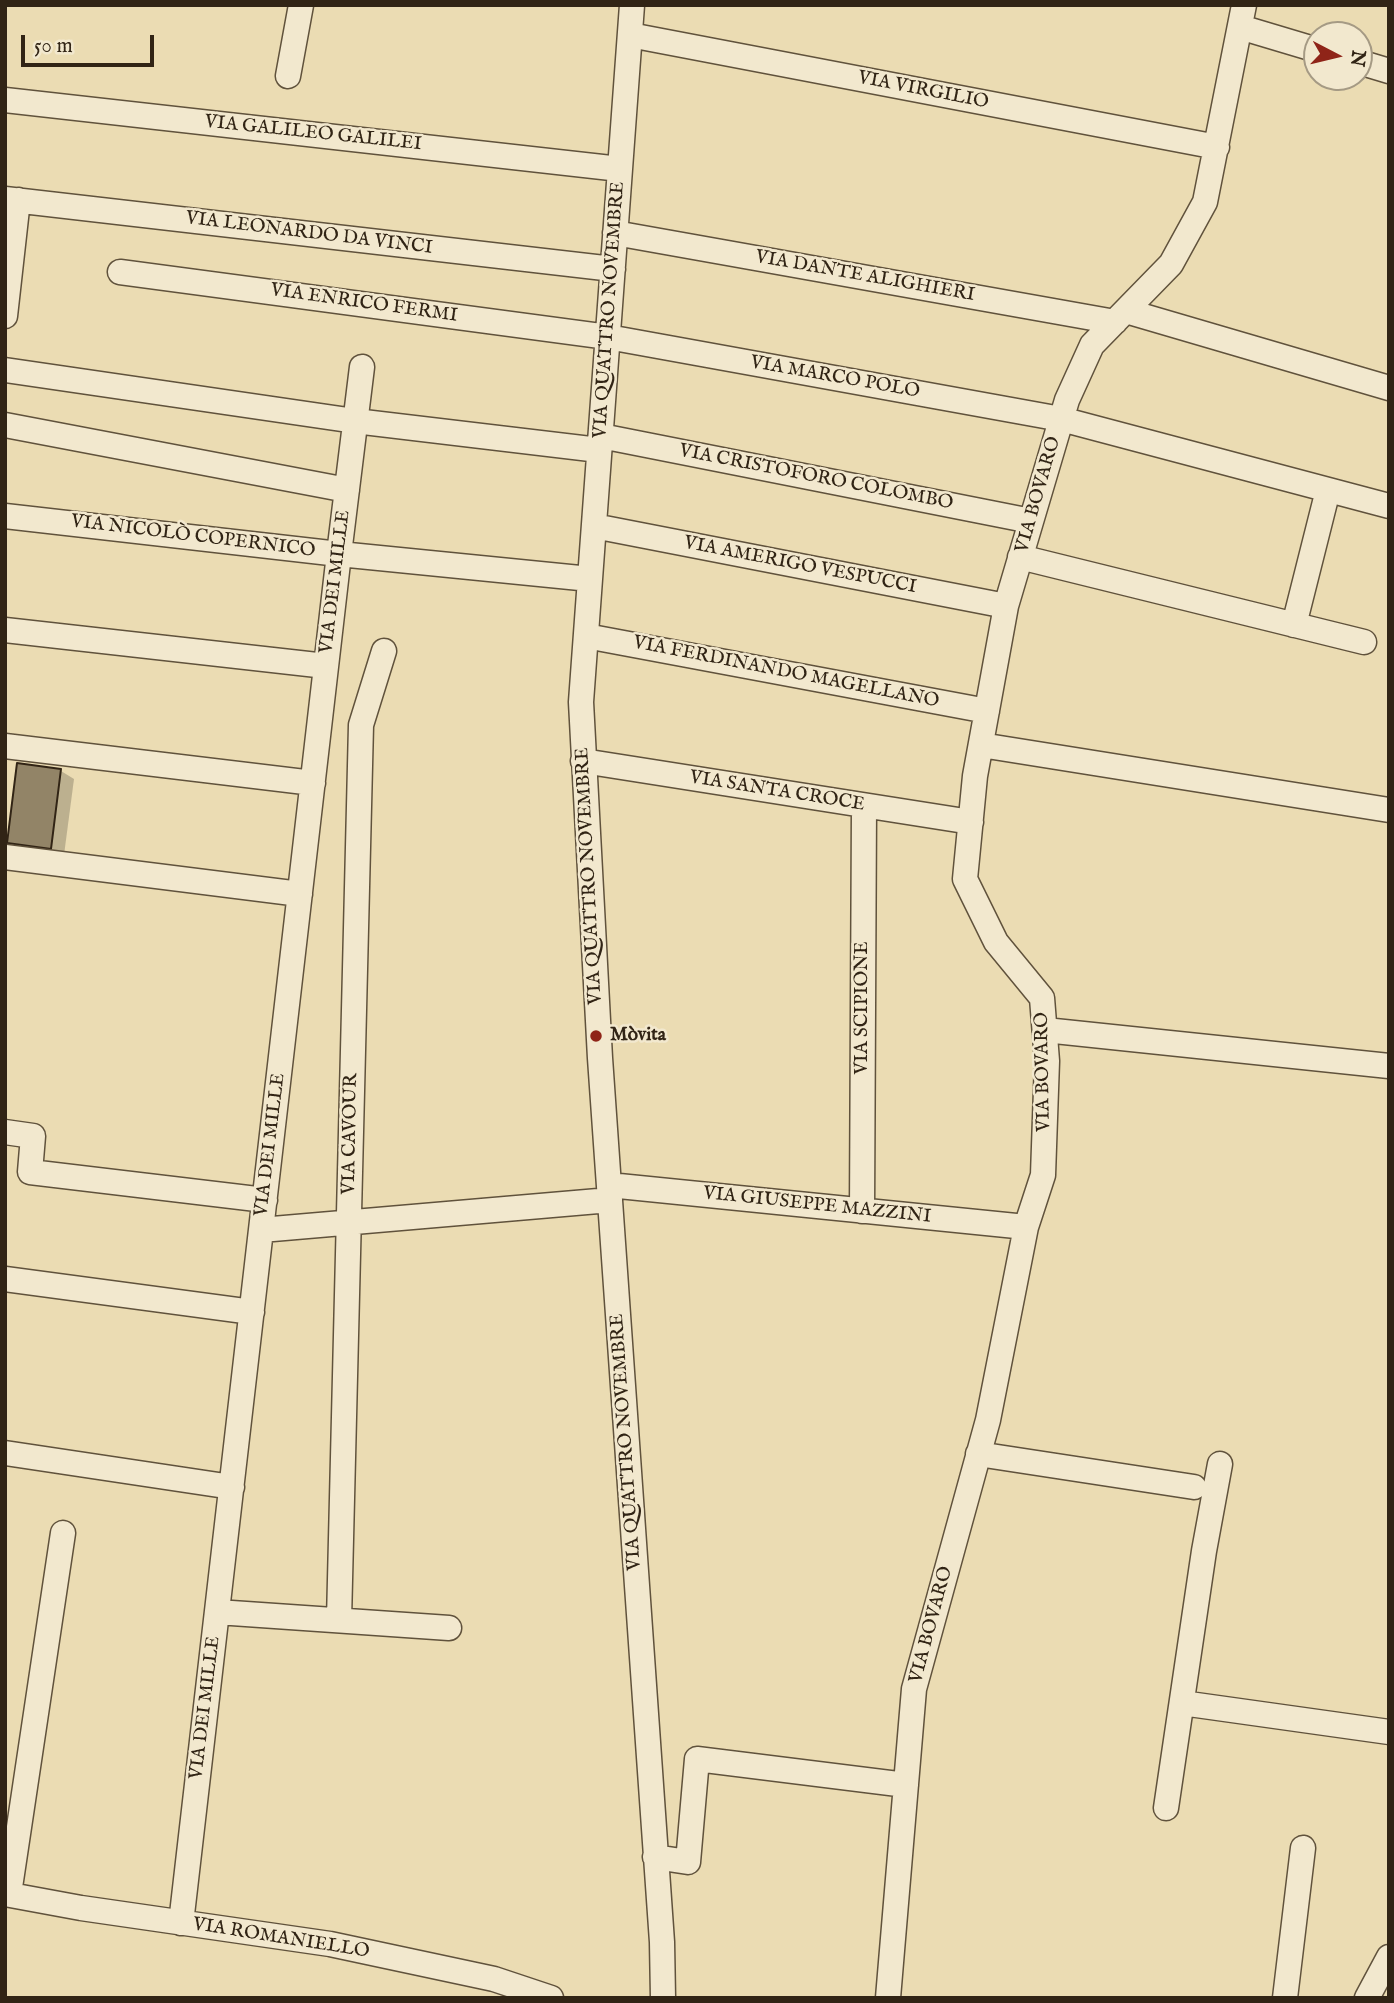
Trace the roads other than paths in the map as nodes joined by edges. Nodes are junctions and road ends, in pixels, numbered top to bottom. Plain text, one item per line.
1 (301, 5) edge
2 (632, 5) edge
3 (1242, 16) edge
4 (630, 35) junction
5 (1303, 44) edge
6 (288, 76) dead end
7 (5, 100) edge
8 (1217, 148) junction
9 (620, 169) junction
10 (12, 200) edge
11 (615, 233) junction
12 (613, 269) junction
13 (120, 272) dead end
14 (5, 316) edge
15 (1120, 316) junction
16 (608, 337) junction
17 (362, 368) dead end
18 (5, 370) edge
19 (1389, 388) edge
20 (1061, 419) junction
21 (355, 421) junction
22 (5, 425) edge
23 (600, 443) junction
24 (347, 490) junction
25 (1328, 490) junction
26 (1389, 506) edge
27 (5, 516) edge
28 (1031, 521) junction
29 (594, 526) junction
30 (339, 554) junction
31 (1020, 557) junction
32 (590, 579) junction
33 (1006, 607) junction
34 (1294, 625) junction
35 (5, 630) edge
36 (586, 636) junction
37 (1364, 642) dead end
38 (384, 651) dead end
39 (326, 666) junction
40 (986, 711) junction
41 (5, 746) edge
42 (981, 746) junction
43 (583, 761) junction
44 (313, 783) junction
45 (864, 806) junction
46 (1389, 810) edge
47 (971, 822) junction
48 (5, 857) edge
49 (300, 894) junction
50 (1045, 1030) junction
51 (1389, 1066) edge
52 (5, 1132) edge
53 (610, 1192) junction
54 (265, 1200) junction
55 (862, 1211) junction
56 (348, 1223) junction
57 (1026, 1227) junction
58 (261, 1230) junction
59 (5, 1279) edge
60 (251, 1312) junction
61 (5, 1453) edge
62 (978, 1454) junction
63 (1220, 1464) dead end
64 (232, 1487) junction
65 (1194, 1487) dead end
66 (63, 1533) dead end
67 (217, 1612) junction
68 (339, 1620) junction
69 (449, 1628) dead end
70 (1182, 1703) junction
71 (1389, 1732) edge
72 (906, 1785) junction
73 (1166, 1808) dead end
74 (1303, 1848) dead end
75 (655, 1857) junction
76 (7, 1894) edge
77 (181, 1923) junction
78 (1389, 1958) edge
79 (551, 1998) edge
80 (663, 1998) edge
81 (888, 1998) edge
82 (1284, 1998) edge
83 (1367, 1998) edge

1 - 6 street
2 - 4 street, VIA QUATTRO NOVEMBRE
3 - 5 street
3 - 8 street, VIA BOVARO
4 - 8 street, VIA VIRGILIO
4 - 9 street, VIA QUATTRO NOVEMBRE
7 - 9 street, VIA GALILEO GALILEI
8 - 15 street, VIA BOVARO
9 - 11 street, VIA QUATTRO NOVEMBRE
10 - 12 street, VIA LEONARDO DA VINCI
10 - 14 street
11 - 12 street, VIA QUATTRO NOVEMBRE
11 - 15 street, VIA DANTE ALIGHIERI
12 - 16 street, VIA QUATTRO NOVEMBRE
13 - 16 street, VIA ENRICO FERMI
15 - 19 street, VIA DANTE ALIGHIERI
15 - 20 street, VIA BOVARO
16 - 20 street, VIA MARCO POLO
16 - 23 street, VIA QUATTRO NOVEMBRE
17 - 21 street, VIA DEI MILLE
18 - 21 street, VIA CRISTOFORO COLOMBO
20 - 25 street, VIA MARCO POLO
20 - 28 street, VIA BOVARO
21 - 23 street, VIA CRISTOFORO COLOMBO
21 - 24 street, VIA DEI MILLE
22 - 24 street
23 - 28 street, VIA CRISTOFORO COLOMBO
23 - 29 street, VIA QUATTRO NOVEMBRE
24 - 30 street, VIA DEI MILLE
25 - 26 street, VIA MARCO POLO
25 - 34 street
27 - 30 street, VIA NICOLÒ COPERNICO
28 - 31 street, VIA BOVARO
29 - 32 street, VIA QUATTRO NOVEMBRE
29 - 33 street, VIA AMERIGO VESPUCCI
30 - 32 street, VIA NICOLÒ COPERNICO
30 - 39 street, VIA DEI MILLE
31 - 33 street, VIA BOVARO
31 - 34 street
32 - 36 street, VIA QUATTRO NOVEMBRE
33 - 40 street, VIA BOVARO
34 - 37 street
35 - 39 street
36 - 40 street, VIA FERDINANDO MAGELLANO
36 - 43 street, VIA QUATTRO NOVEMBRE
38 - 56 street, VIA CAVOUR
39 - 44 street, VIA DEI MILLE
40 - 42 street, VIA BOVARO
41 - 44 street
42 - 46 street
42 - 47 street, VIA BOVARO
43 - 45 street, VIA SANTA CROCE
43 - 53 street, VIA QUATTRO NOVEMBRE
44 - 49 street, VIA DEI MILLE
45 - 47 street, VIA SANTA CROCE
45 - 55 street, VIA SCIPIONE
47 - 50 street, VIA BOVARO
48 - 49 street
49 - 54 street, VIA DEI MILLE
50 - 51 street
50 - 57 street, VIA BOVARO
52 - 54 street
53 - 55 street, VIA GIUSEPPE MAZZINI
53 - 56 street, VIA GIUSEPPE MAZZINI
53 - 75 street, VIA QUATTRO NOVEMBRE
54 - 58 street, VIA DEI MILLE
55 - 57 street, VIA GIUSEPPE MAZZINI
56 - 58 street, VIA GIUSEPPE MAZZINI
56 - 68 street, VIA CAVOUR
57 - 62 street, VIA BOVARO
58 - 60 street, VIA DEI MILLE
59 - 60 street
60 - 64 street, VIA DEI MILLE
61 - 64 street
62 - 65 street
62 - 72 street, VIA BOVARO
63 - 70 street
64 - 67 street, VIA DEI MILLE
66 - 76 street, VIA ROMANIELLO
67 - 68 street
67 - 77 street, VIA DEI MILLE
68 - 69 street
70 - 71 street
70 - 73 street
72 - 75 street
72 - 81 street, VIA BOVARO
74 - 82 street
75 - 80 street, VIA QUATTRO NOVEMBRE
76 - 77 street, VIA ROMANIELLO
77 - 79 street, VIA ROMANIELLO
78 - 83 street

